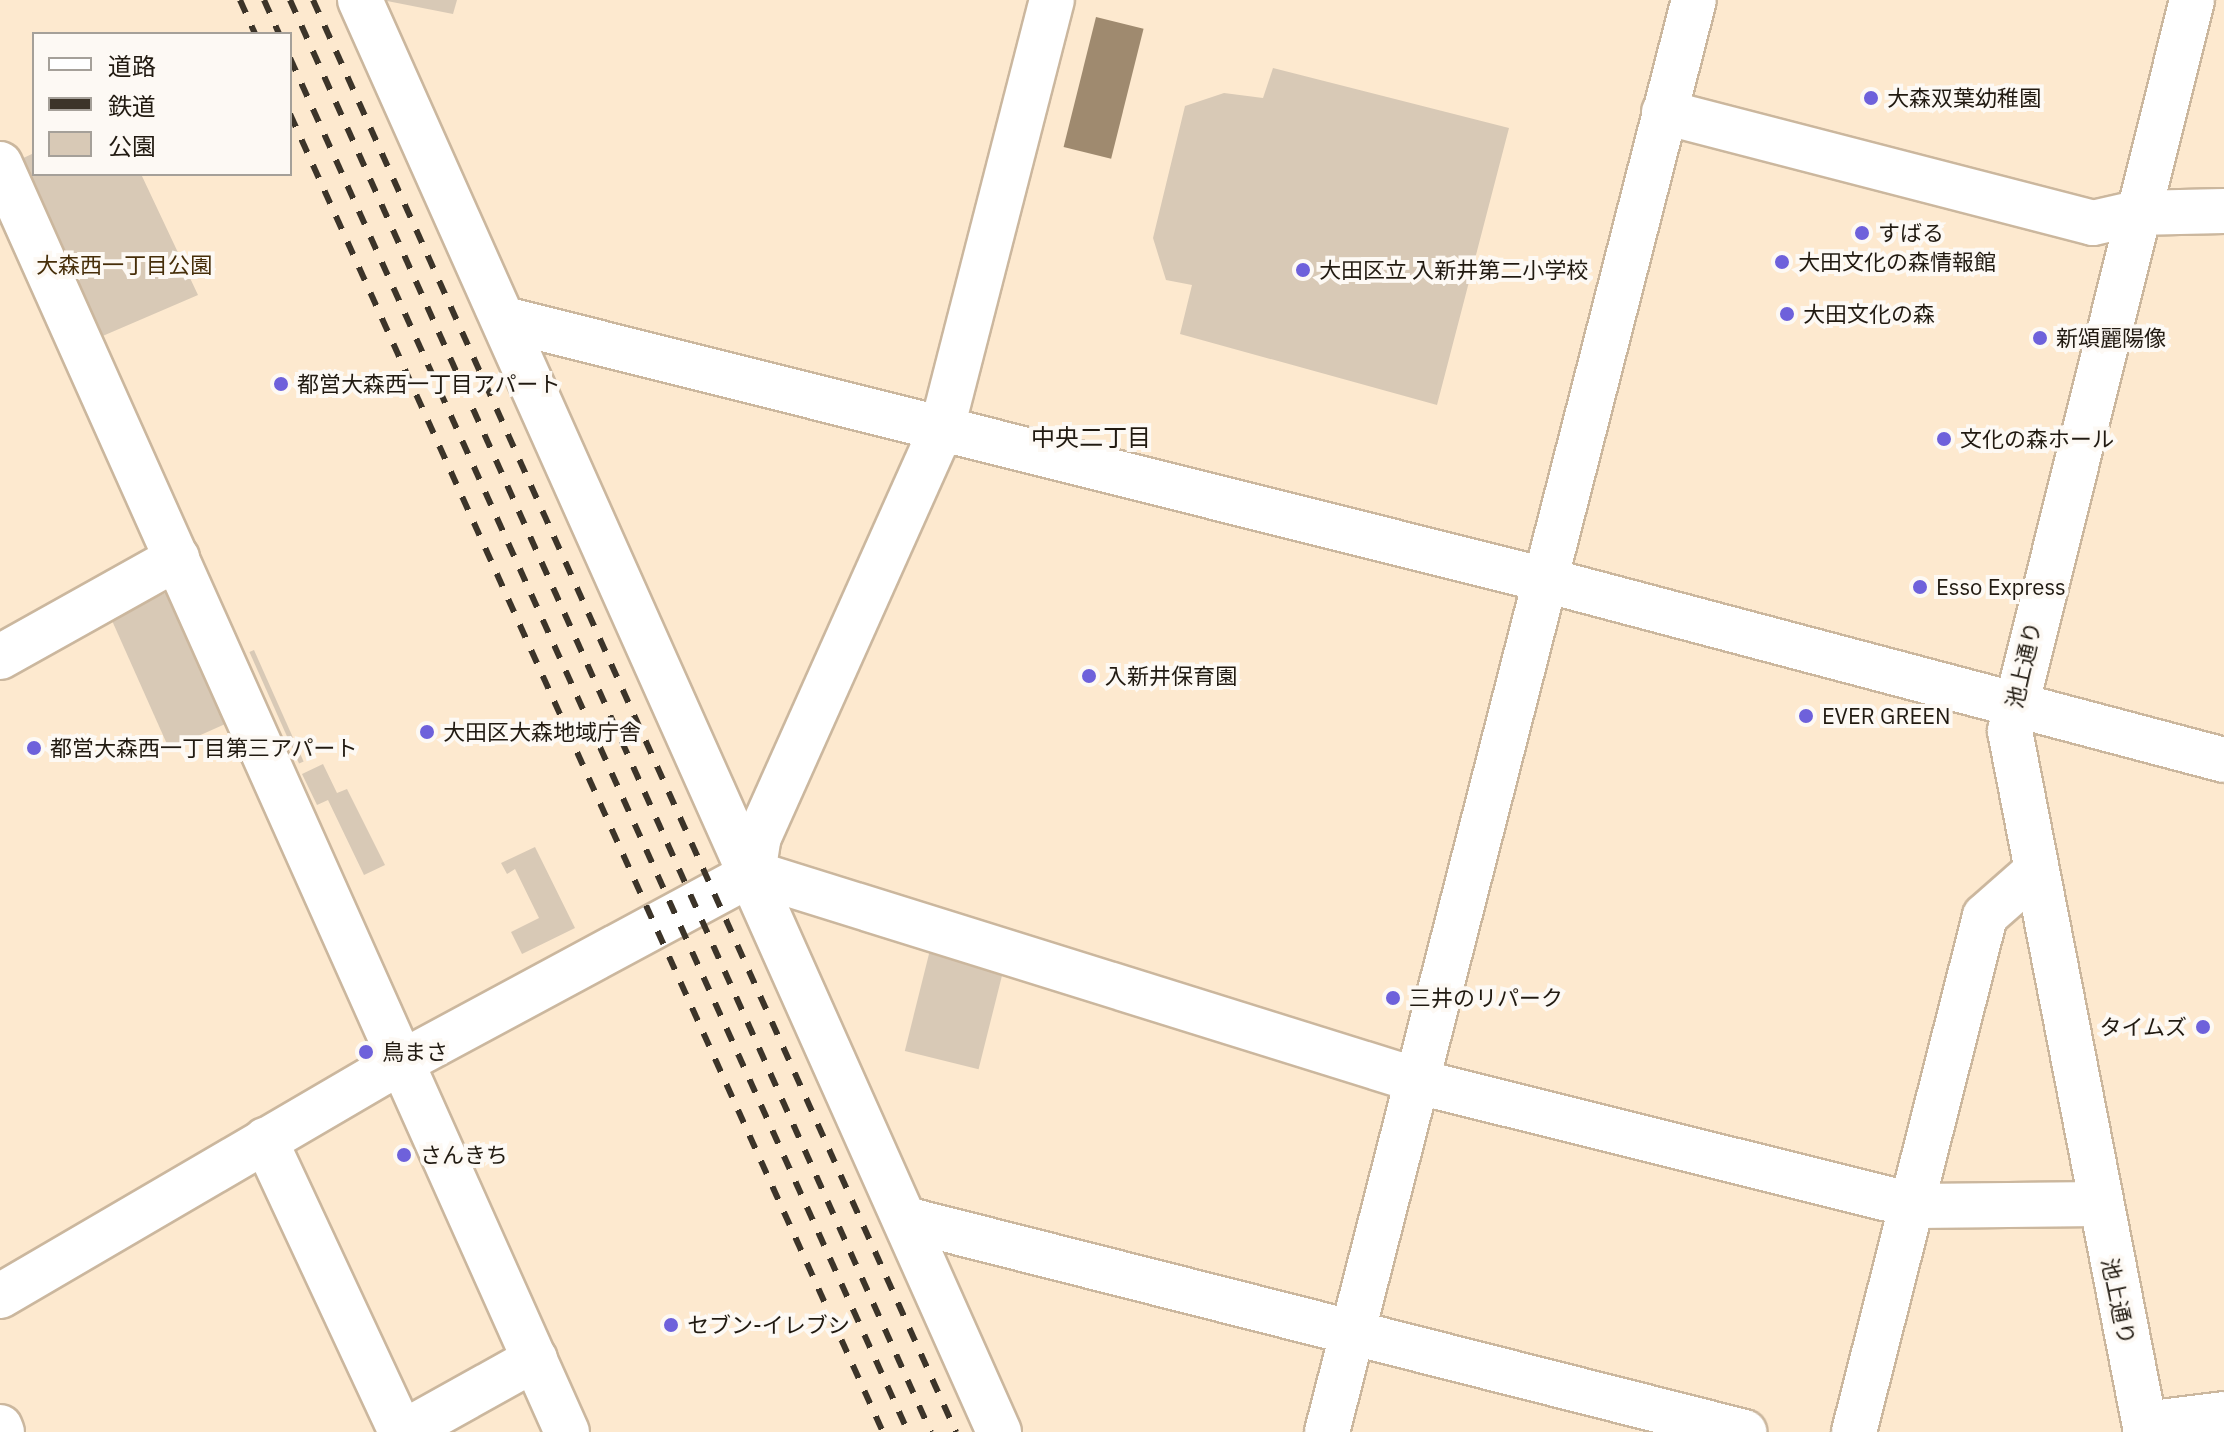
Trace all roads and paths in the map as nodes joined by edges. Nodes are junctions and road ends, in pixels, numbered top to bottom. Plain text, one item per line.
1 (360, 0) edge
2 (1052, 0) edge
3 (1694, 0) edge
4 (2192, 0) edge
5 (1664, 112) junction
6 (0, 164) edge
7 (2224, 211) edge
8 (2137, 213) junction
9 (504, 319) junction
10 (942, 428) junction
11 (177, 558) junction
12 (1549, 581) junction
13 (0, 657) edge
14 (2012, 707) junction
15 (2224, 760) edge
16 (753, 873) junction
17 (2034, 873) junction
18 (404, 1060) junction
19 (1418, 1079) junction
20 (265, 1140) junction
21 (2100, 1204) junction
22 (1917, 1206) junction
23 (905, 1219) junction
24 (0, 1296) edge
25 (1352, 1336) junction
26 (535, 1359) junction
27 (2224, 1413) edge
28 (2146, 1428) edge
29 (403, 1432) edge
30 (567, 1432) edge
31 (999, 1432) edge
32 (1327, 1432) edge
33 (1744, 1432) edge
34 (1854, 1432) edge

1 - 9 street
2 - 10 street
3 - 5 street
4 - 8 street, 池上通り
5 - 8 street
5 - 12 street
6 - 11 street
7 - 8 street
8 - 14 street, 池上通り
9 - 10 street
9 - 16 street
10 - 12 street
10 - 16 street
11 - 13 street
11 - 18 street
12 - 14 street
12 - 19 street
14 - 15 street
14 - 17 street, 池上通り
16 - 18 street
16 - 19 street
16 - 23 street
17 - 21 street, 池上通り
17 - 22 street
18 - 20 street
18 - 26 street
19 - 22 street
19 - 25 street
20 - 24 street
20 - 29 street
21 - 22 street
21 - 28 street, 池上通り
22 - 34 street
23 - 25 street
23 - 31 street
25 - 32 street
25 - 33 street
26 - 29 street
26 - 30 street
27 - 28 street

